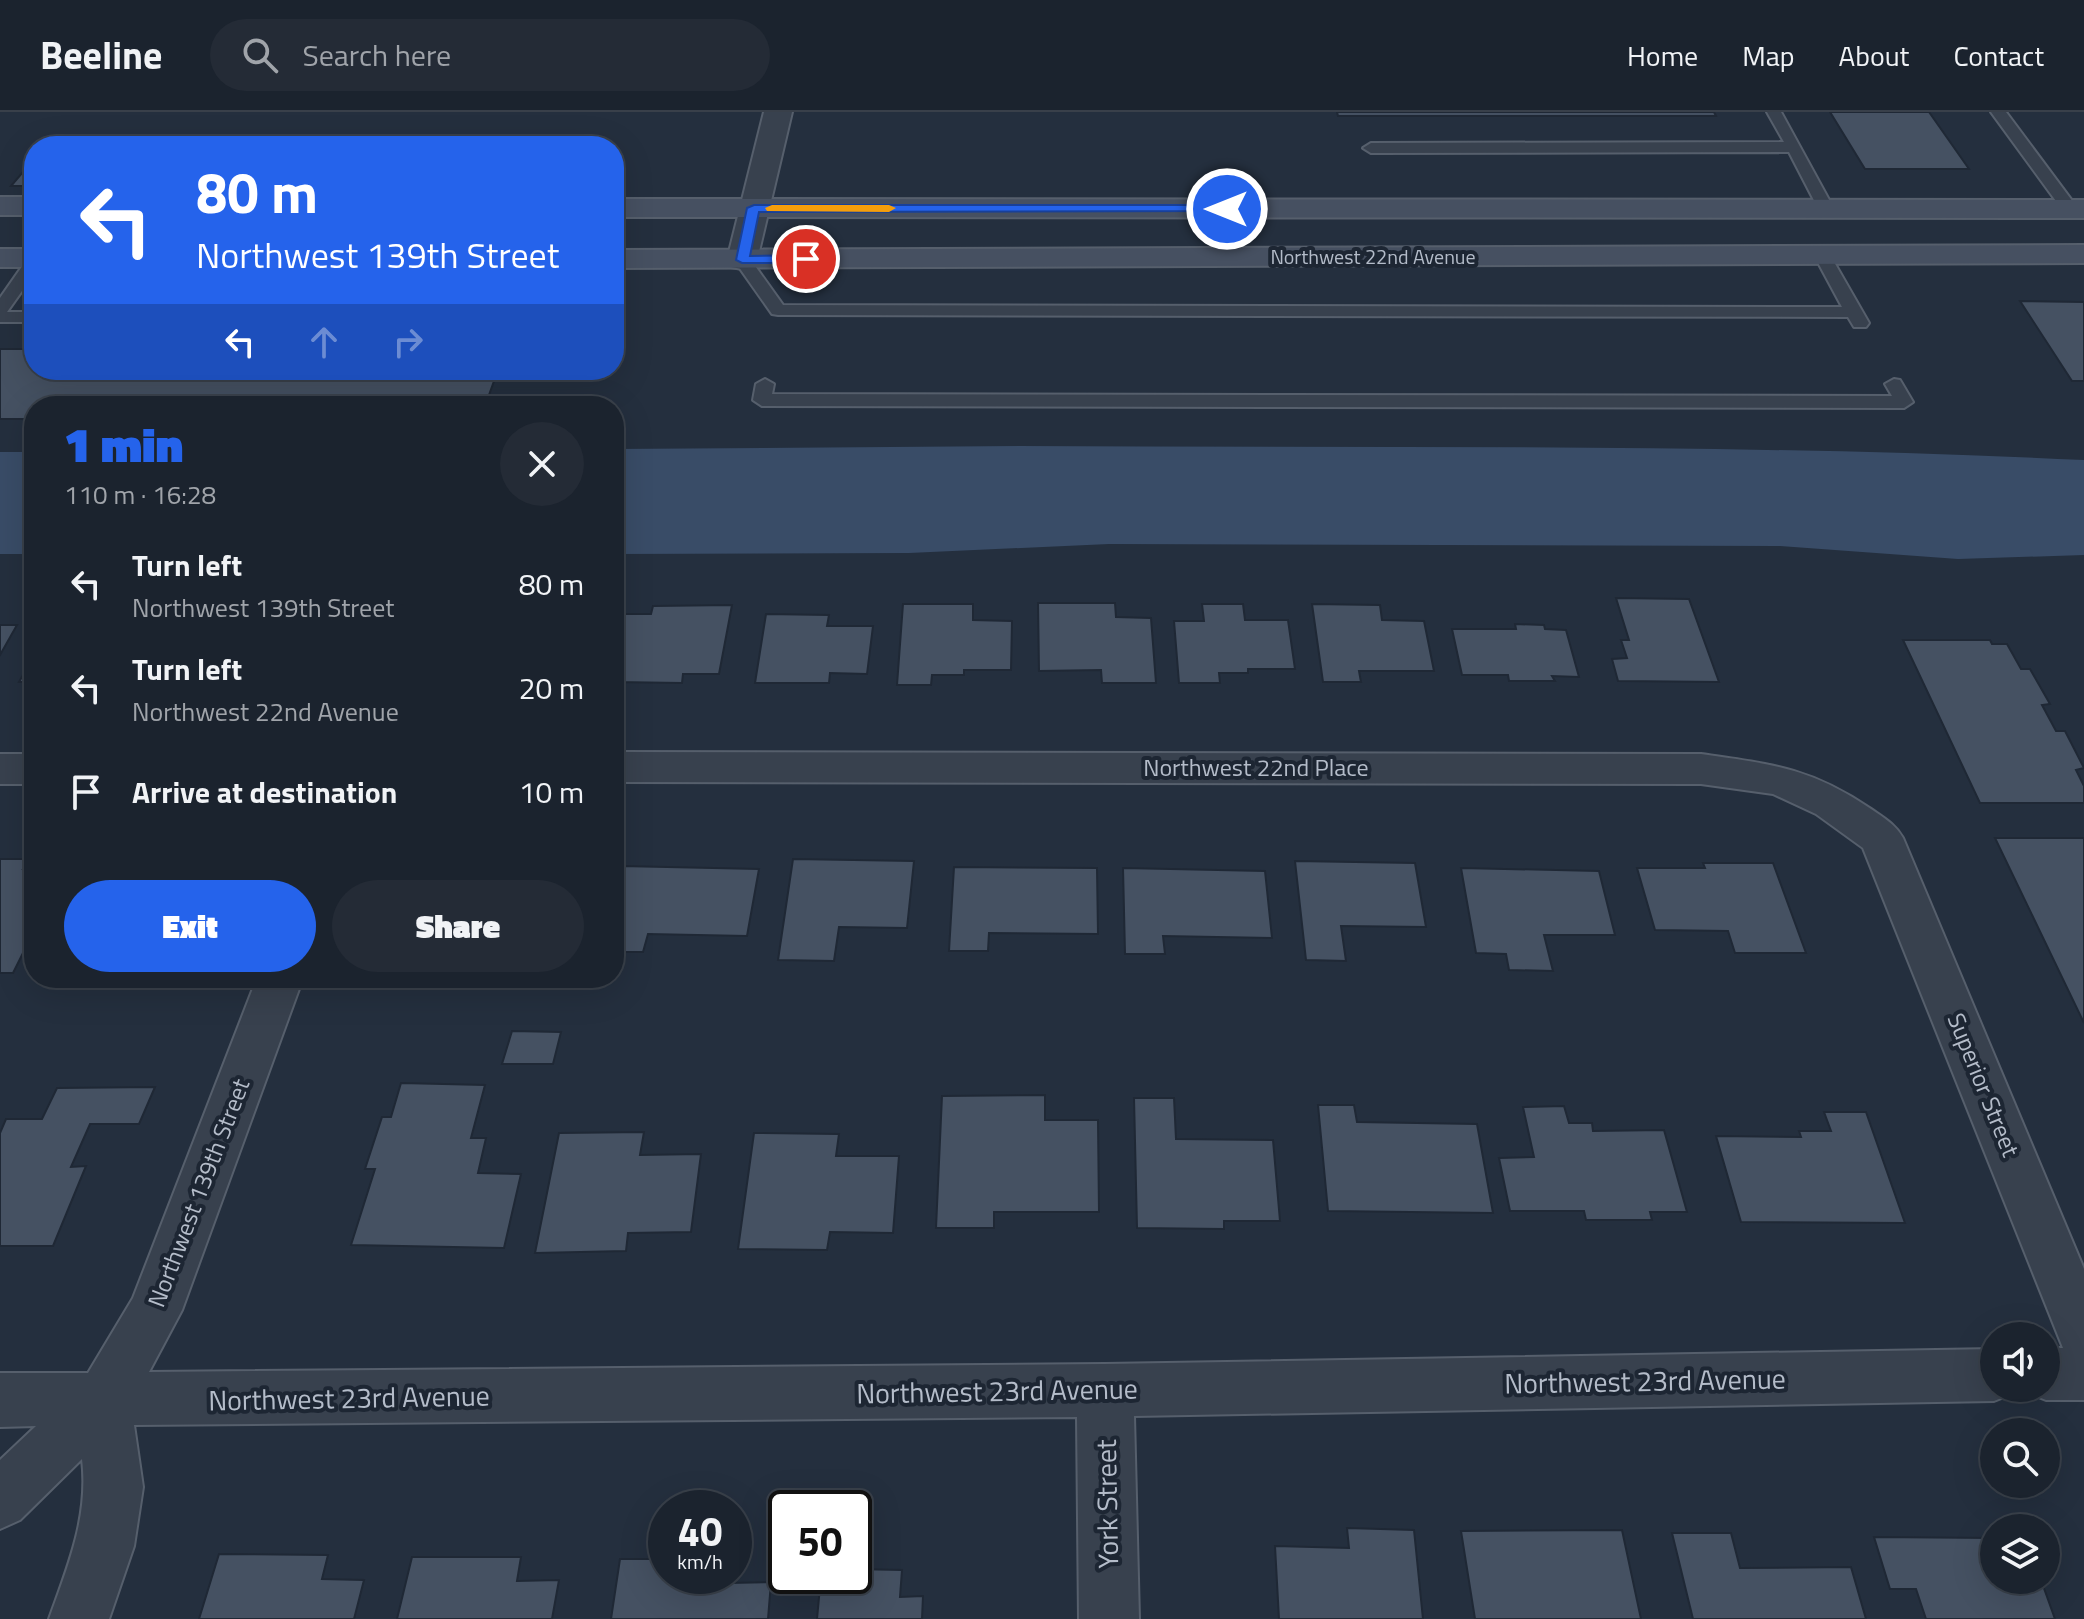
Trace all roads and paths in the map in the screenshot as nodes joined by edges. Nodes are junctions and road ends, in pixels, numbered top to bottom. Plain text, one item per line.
1 (778, 112) edge
2 (1774, 112) edge
3 (1998, 112) edge
4 (1794, 147) junction
5 (1371, 148) dead end
6 (0, 206) edge
7 (24, 206) edge
8 (624, 208) edge
9 (754, 208) junction
10 (1826, 209) junction
11 (2077, 209) edge
12 (2084, 254) edge
13 (1822, 255) junction
14 (0, 258) edge
15 (24, 259) edge
16 (624, 259) edge
17 (742, 260) junction
18 (24, 275) edge
19 (0, 310) edge
20 (0, 317) edge
21 (24, 317) edge
22 (765, 384) dead end
23 (1894, 384) dead end
24 (624, 767) edge
25 (0, 769) edge
26 (24, 769) edge
27 (1881, 838) joint
28 (276, 988) edge
29 (2084, 1333) edge
30 (2060, 1374) edge
31 (2084, 1374) edge
32 (1980, 1375) edge
33 (1105, 1390) junction
34 (0, 1400) edge
35 (103, 1400) junction
36 (0, 1500) edge
37 (79, 1619) edge
38 (1109, 1619) edge

1 - 9 street
2 - 4 lane
3 - 11 lane
4 - 5 lane
4 - 10 lane
6 - 7 main road
8 - 9 main road
9 - 10 main road
9 - 17 street
10 - 11 main road
12 - 13 main road, Northwest 22nd Avenue
13 - 17 main road, Northwest 22nd Avenue
13 - 17 lane
14 - 15 main road
16 - 17 main road, Northwest 22nd Avenue
18 - 19 lane
20 - 21 lane
22 - 23 lane
24 - 27 street, Northwest 22nd Place
25 - 26 street
27 - 29 street, Superior Street
28 - 35 street, Northwest 139th Street
30 - 31 street
32 - 33 street, Northwest 23rd Avenue
33 - 35 street, Northwest 23rd Avenue
33 - 38 street, York Street
34 - 35 street, Northwest 23rd Avenue
35 - 36 street, Northwest 139th Street
35 - 37 street

